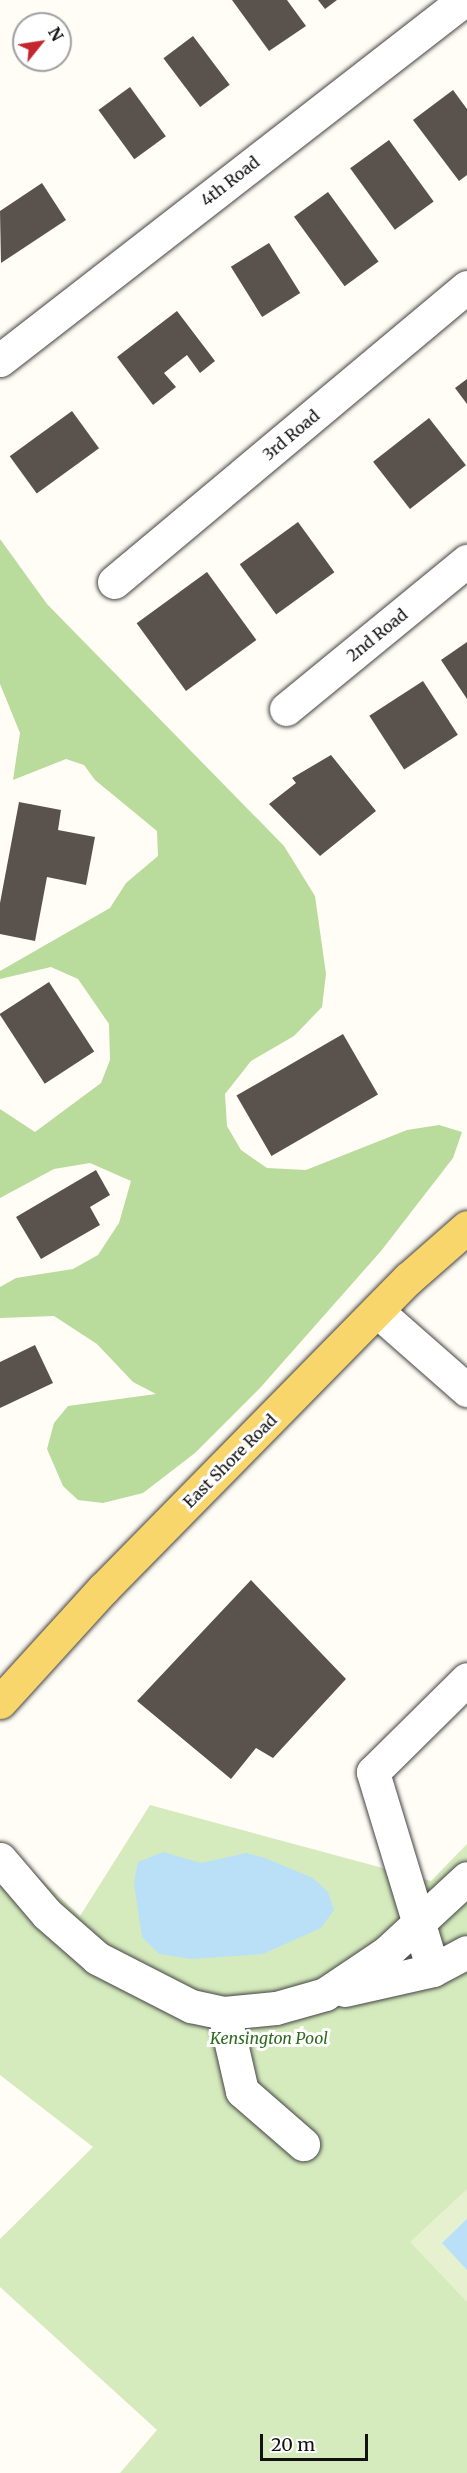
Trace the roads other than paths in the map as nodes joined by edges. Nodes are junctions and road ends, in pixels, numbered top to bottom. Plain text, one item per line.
1 (463, 3) edge
2 (467, 287) edge
3 (0, 360) edge
4 (467, 561) edge
5 (114, 582) dead end
6 (286, 709) dead end
7 (467, 1227) edge
8 (377, 1311) junction
9 (467, 1390) edge
10 (467, 1679) edge
11 (0, 1702) edge
12 (0, 1859) edge
13 (466, 1881) edge
14 (422, 1919) junction
15 (467, 1952) edge
16 (433, 1970) junction
17 (325, 1994) junction
18 (224, 2013) junction
19 (303, 2144) dead end

1 - 3 street, 4th Road
2 - 5 street, 3rd Road
4 - 6 street, 2nd Road
7 - 8 main road, East Shore Road
8 - 9 street
8 - 11 main road, East Shore Road
10 - 14 street
12 - 18 street
13 - 14 street
14 - 16 street
14 - 17 street
15 - 16 street
16 - 17 street
17 - 18 street
18 - 19 street

